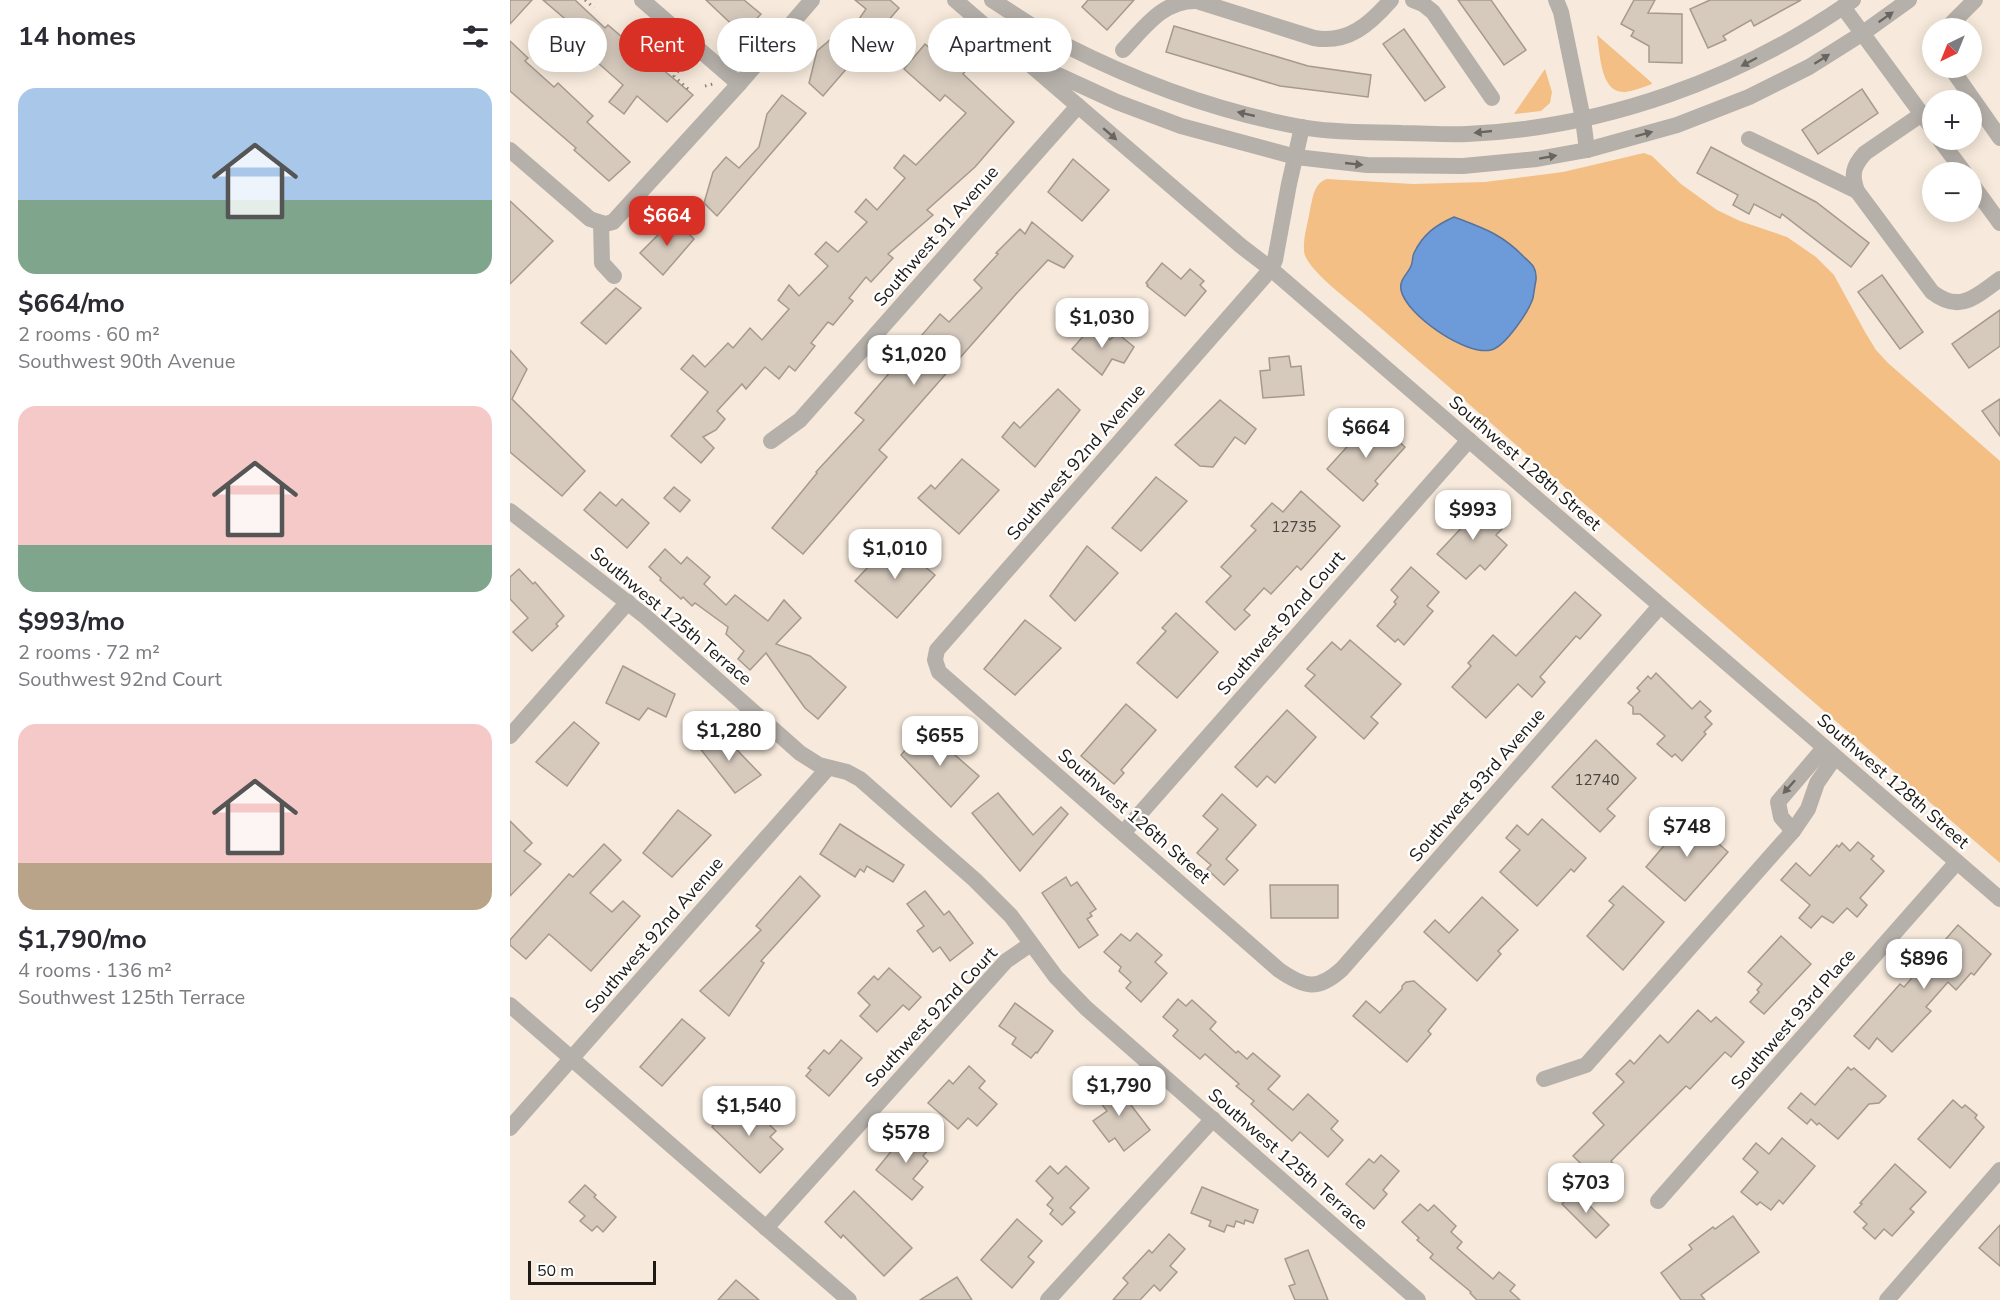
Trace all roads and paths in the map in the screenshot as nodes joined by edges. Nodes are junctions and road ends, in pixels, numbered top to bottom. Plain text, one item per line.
1 (585, 0) edge
2 (642, 0) edge
3 (812, 0) edge
4 (955, 0) edge
5 (992, 0) edge
6 (1391, 0) edge
7 (1413, 0) edge
8 (1556, 0) edge
9 (1909, 0) edge
10 (1975, 0) edge
11 (1848, 4) edge
12 (594, 8) dead end
13 (976, 18) edge
14 (1957, 18) edge
15 (1863, 33) junction
16 (1123, 50) dead end
17 (677, 72) edge
18 (1040, 72) edge
19 (1051, 72) edge
20 (1958, 78) edge
21 (713, 84) dead end
22 (739, 84) junction
23 (705, 86) dead end
24 (688, 89) dead end
25 (1492, 98) dead end
26 (1078, 106) junction
27 (1922, 114) joint
28 (1583, 119) junction
29 (1302, 127) junction
30 (2000, 138) edge
31 (1749, 139) dead end
32 (510, 150) edge
33 (1587, 150) junction
34 (1296, 157) junction
35 (1857, 191) junction
36 (1982, 198) edge
37 (601, 223) junction
38 (2000, 223) edge
39 (1271, 269) junction
40 (614, 276) dead end
41 (2000, 279) edge
42 (1469, 440) junction
43 (771, 441) dead end
44 (510, 511) edge
45 (628, 602) junction
46 (1660, 606) junction
47 (935, 660) joint
48 (510, 736) edge
49 (1830, 752) junction
50 (828, 768) junction
51 (1793, 831) junction
52 (1124, 833) junction
53 (1957, 862) junction
54 (2000, 899) edge
55 (1031, 944) junction
56 (1319, 985) joint
57 (510, 1005) edge
58 (571, 1059) junction
59 (1544, 1079) dead end
60 (1213, 1119) junction
61 (510, 1128) edge
62 (2000, 1170) edge
63 (1658, 1201) dead end
64 (766, 1228) junction
65 (1407, 1297) edge
66 (849, 1300) edge
67 (1048, 1300) edge
68 (1887, 1300) edge

1 - 12 path
2 - 22 street
3 - 22 street
4 - 13 street, Southwest 128th Street
29 -> 5 street
6 - 16 street
7 - 25 street
8 - 28 street
15 -> 9 street
10 - 14 street
11 - 15 street
11 -> 28 street
15 - 27 street
33 -> 15 street
17 - 24 path
18 - 26 street, Southwest 128th Street
19 - 34 street, Southwest 128th Street
20 - 30 street
21 - 23 path
22 - 37 street
26 -> 39 street, Southwest 128th Street
26 - 43 street, Southwest 91 Avenue
27 - 35 street
28 -> 29 street
28 - 33 street
29 - 34 street, Southwest 92nd Avenue
31 - 35 street
32 - 37 street
34 -> 33 street
34 - 39 street, Southwest 92nd Avenue
35 - 41 street
36 - 38 street
37 - 40 street
39 - 42 street, Southwest 128th Street
39 - 47 street, Southwest 92nd Avenue
42 - 46 street, Southwest 128th Street
42 - 52 street, Southwest 92nd Court
44 - 45 street, Southwest 125th Terrace
45 - 48 street
45 - 50 street, Southwest 125th Terrace
46 - 49 street, Southwest 128th Street
46 - 56 street, Southwest 93rd Avenue
47 - 52 street, Southwest 126th Street
49 - 51 street
49 -> 51 street
49 - 53 street, Southwest 128th Street
50 - 55 street, Southwest 125th Terrace
50 - 58 street, Southwest 92nd Avenue
51 - 59 street
52 - 56 street, Southwest 126th Street
53 - 54 street, Southwest 128th Street
53 - 63 street, Southwest 93rd Place
55 - 60 street, Southwest 125th Terrace
55 - 64 street, Southwest 92nd Court
57 - 58 street
58 - 61 street, Southwest 92nd Avenue
58 - 64 street
60 - 65 street, Southwest 125th Terrace
60 - 67 street
62 - 68 street
64 - 66 street

